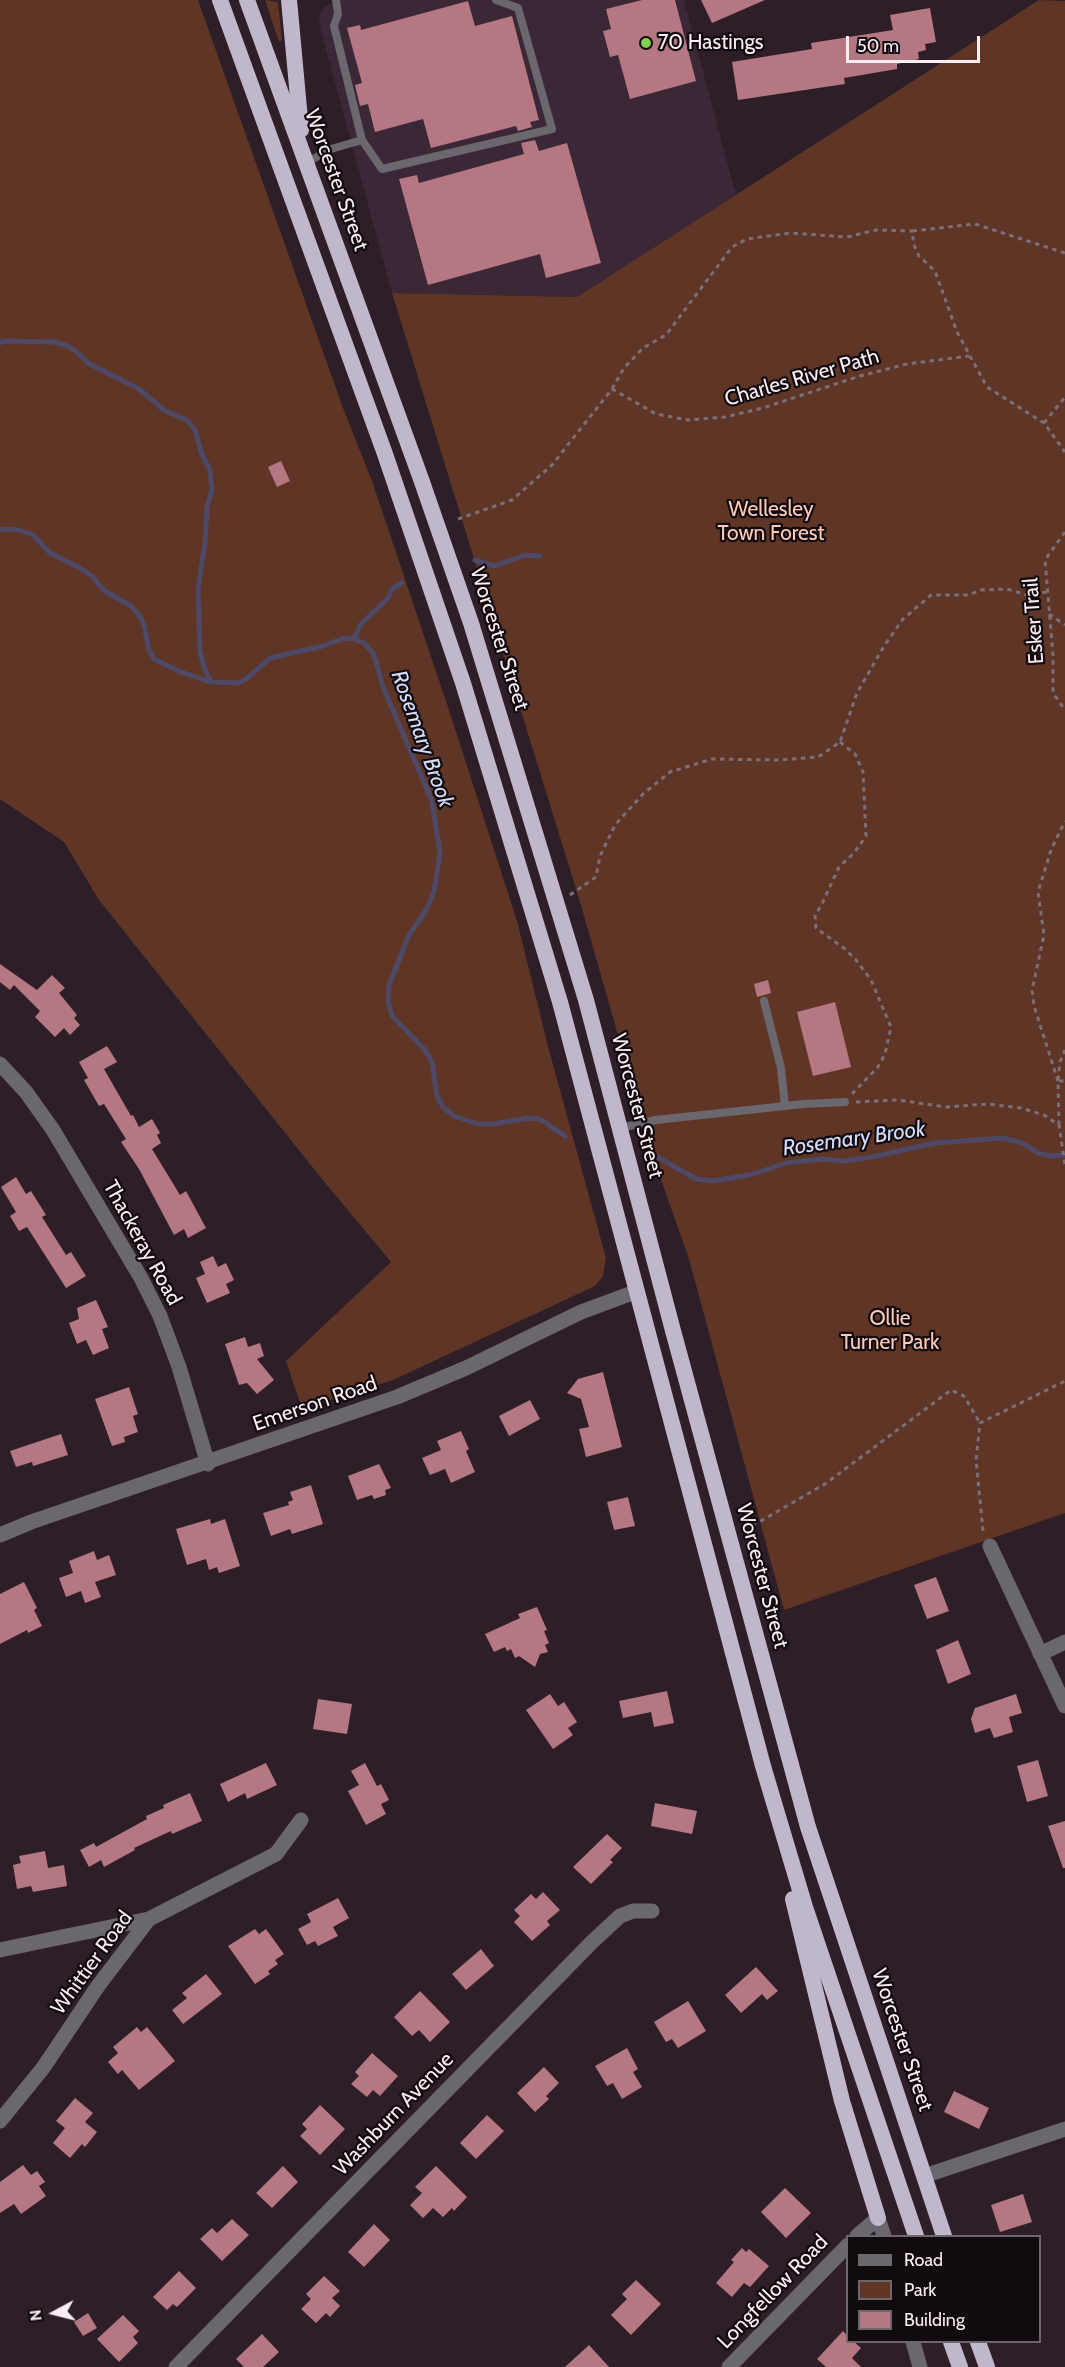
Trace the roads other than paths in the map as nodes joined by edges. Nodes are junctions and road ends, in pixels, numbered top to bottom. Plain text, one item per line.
1 (220, 0) edge
2 (247, 0) edge
3 (289, 0) edge
4 (336, 0) edge
5 (496, 0) edge
6 (362, 140) junction
7 (306, 163) junction
8 (764, 1000) dead end
9 (0, 1064) edge
10 (845, 1102) road end
11 (785, 1106) junction
12 (620, 1128) junction
13 (636, 1292) junction
14 (208, 1464) junction
15 (0, 1535) edge
16 (990, 1546) road end
17 (1065, 1642) edge
18 (1040, 1654) junction
19 (1065, 1706) edge
20 (763, 1766) junction
21 (301, 1820) dead end
22 (652, 1911) dead end
23 (149, 1919) junction
24 (0, 1950) edge
25 (0, 2121) edge
26 (1065, 2129) edge
27 (924, 2176) junction
28 (878, 2218) junction
29 (858, 2235) edge
30 (884, 2235) edge
31 (916, 2235) edge
32 (944, 2235) edge
33 (846, 2247) edge
34 (914, 2343) edge
35 (951, 2343) edge
36 (978, 2343) edge
37 (176, 2367) edge
38 (729, 2367) edge
39 (921, 2367) edge
40 (960, 2367) edge
41 (987, 2367) edge

1 - 13 highway
2 - 7 highway, Worcester Street
3 - 7 highway
4 - 6 lane
5 - 6 lane
6 - 7 lane
7 - 12 highway, Worcester Street
8 - 11 lane
9 - 14 street, Thackeray Road
10 - 11 lane
11 - 12 lane
12 - 27 highway, Worcester Street
13 - 14 street, Emerson Road
13 - 20 highway
14 - 15 street, Emerson Road
16 - 18 street
17 - 18 street
18 - 19 street
20 - 28 highway
20 - 31 highway
21 - 23 street, Whittier Road
22 - 37 street, Washburn Avenue
23 - 24 street
23 - 25 street, Whittier Road
26 - 27 street
27 - 32 highway, Worcester Street
28 - 29 street, Longfellow Road
28 - 30 street
33 - 38 street, Longfellow Road
34 - 39 street
35 - 40 highway
36 - 41 highway

